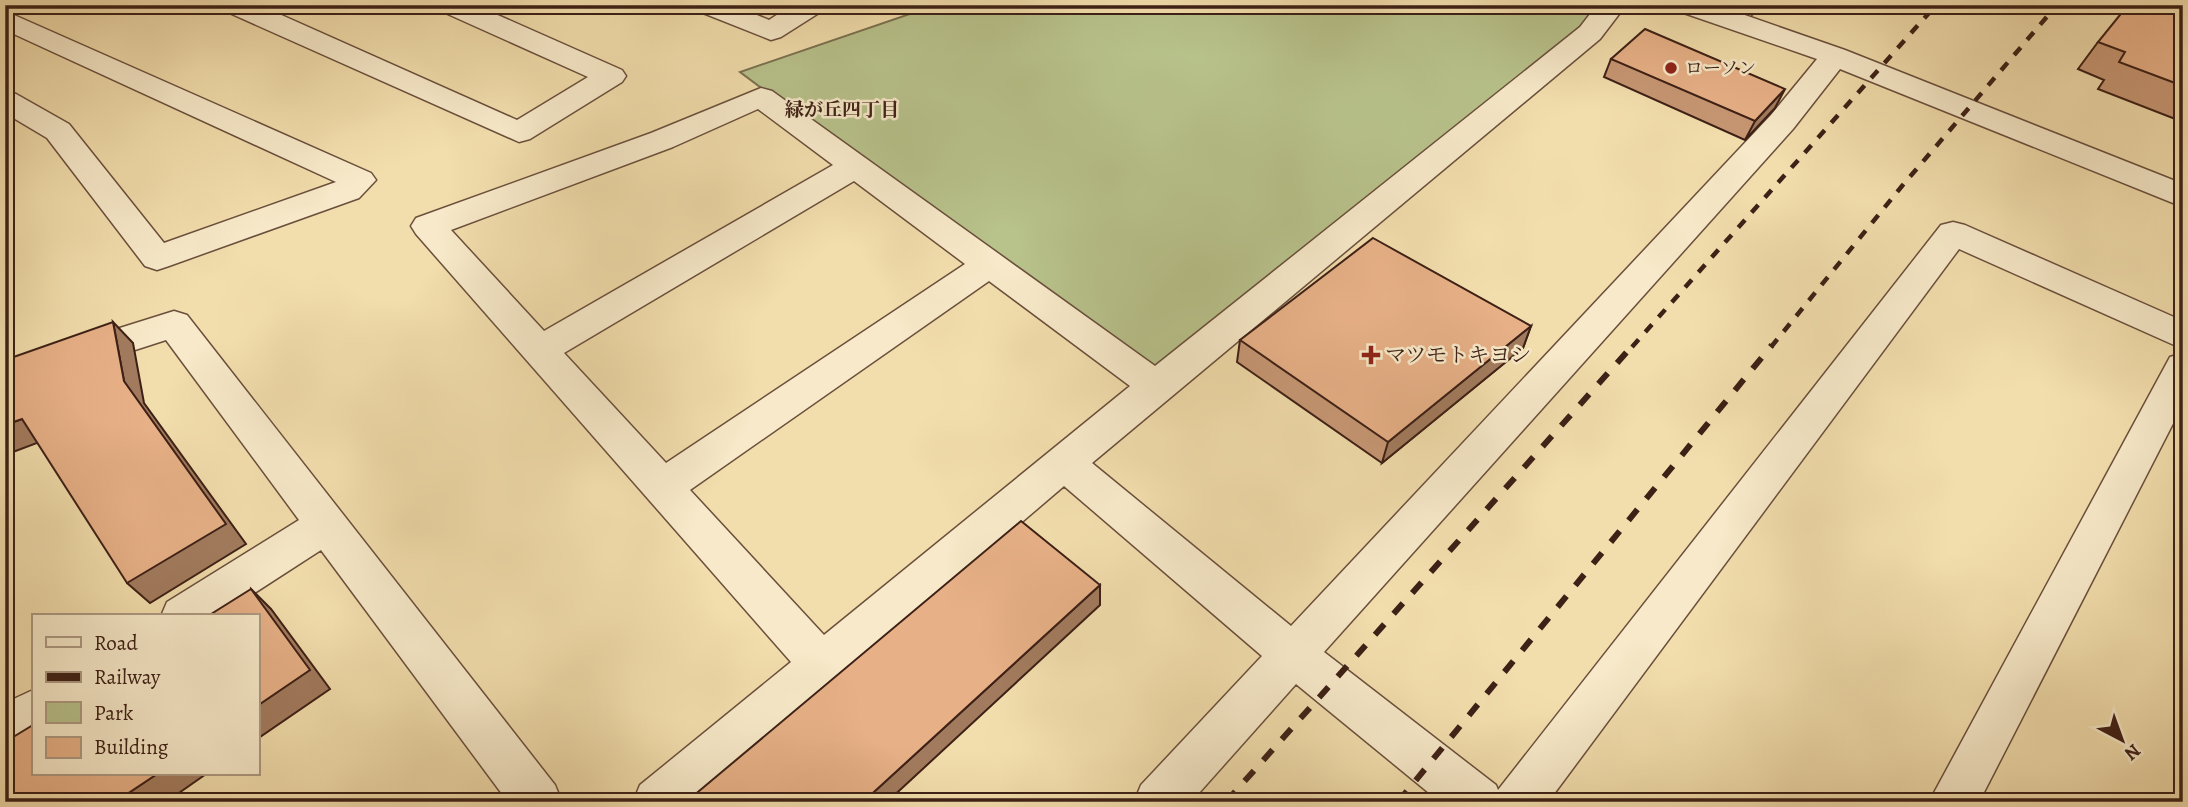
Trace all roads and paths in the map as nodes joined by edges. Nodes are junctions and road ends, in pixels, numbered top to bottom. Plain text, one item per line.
1 (235, 5) edge
2 (451, 5) edge
3 (708, 5) edge
4 (811, 5) edge
5 (1612, 5) edge
6 (1688, 5) edge
7 (5, 19) edge
8 (1835, 56) junction
9 (5, 100) edge
10 (856, 166) junction
11 (2183, 196) edge
12 (989, 264) junction
13 (2183, 336) edge
14 (540, 350) junction
15 (2183, 367) edge
16 (5, 378) edge
17 (1156, 386) junction
18 (1064, 463) junction
19 (663, 487) junction
20 (326, 525) junction
21 (186, 614) edge
22 (1292, 654) junction
23 (821, 663) junction
24 (32, 713) edge
25 (5, 729) edge
26 (538, 802) edge
27 (657, 802) edge
28 (1158, 802) edge
29 (1479, 802) edge
30 (1518, 802) edge
31 (1953, 802) edge

1 - 2 street
3 - 4 street
5 - 17 street
6 - 8 street
7 - 9 street
8 - 11 street
8 - 22 street
10 - 12 street
10 - 14 street
10 - 14 street
12 - 17 street
12 - 19 street
13 - 30 street
14 - 19 street
15 - 31 street
16 - 20 street
17 - 18 street
18 - 22 street
18 - 23 street
19 - 23 street
20 - 21 street
20 - 26 street
22 - 28 street
22 - 29 street
23 - 27 street
24 - 25 street

